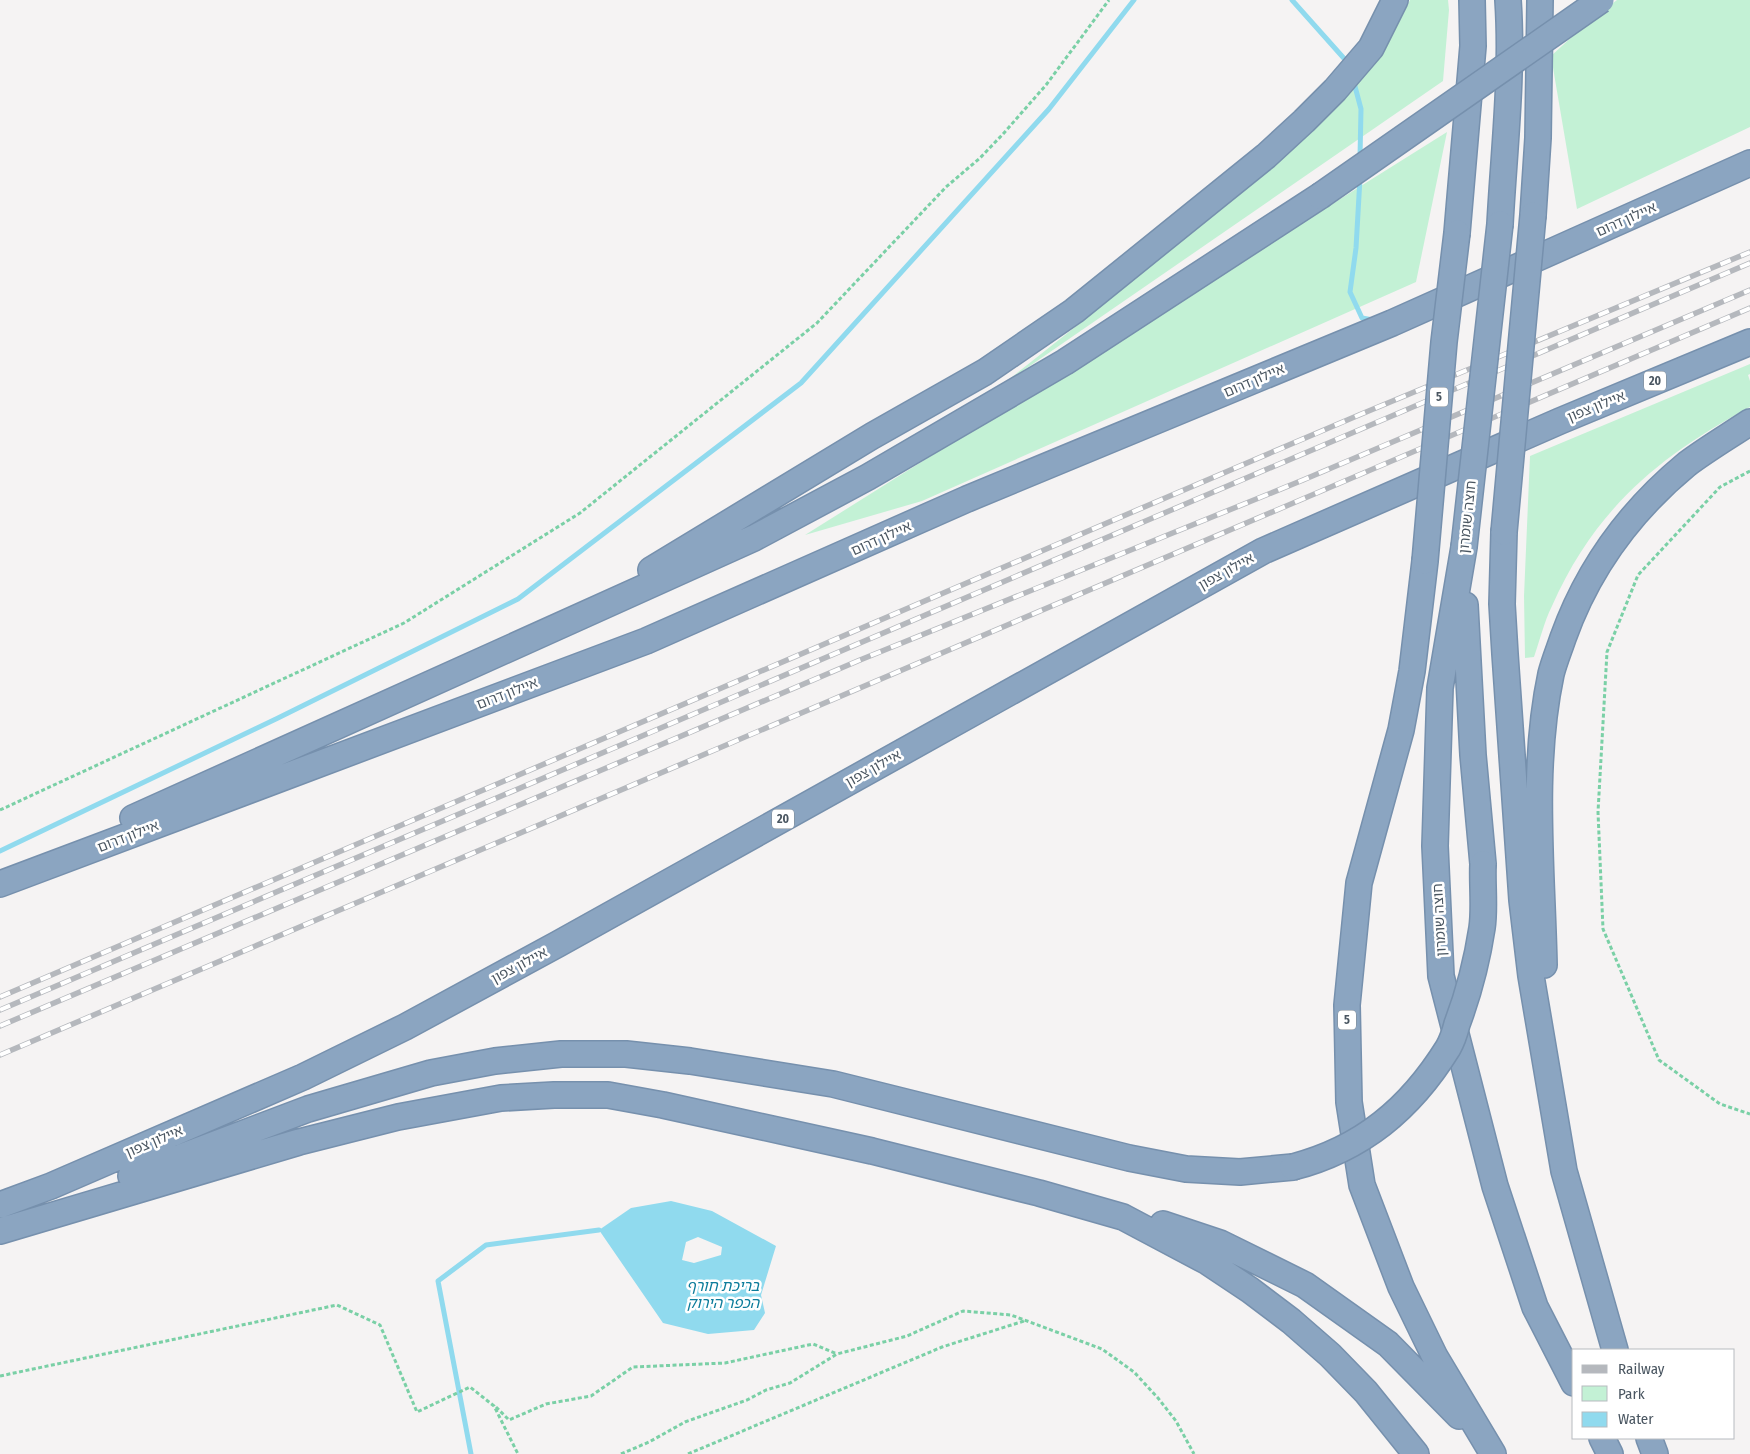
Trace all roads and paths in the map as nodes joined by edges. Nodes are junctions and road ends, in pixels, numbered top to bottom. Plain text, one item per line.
1 (1109, 0) edge
2 (1395, 0) edge
3 (1472, 0) edge
4 (1508, 0) edge
5 (1540, 0) edge
6 (1601, 0) edge
7 (1750, 163) edge
8 (1750, 342) edge
9 (1750, 422) edge
10 (1750, 471) edge
11 (1464, 552) junction
12 (558, 628) junction
13 (0, 810) edge
14 (0, 877) edge
15 (0, 884) edge
16 (1546, 1060) junction
17 (1750, 1114) edge
18 (1011, 1186) junction
19 (0, 1205) edge
20 (0, 1226) edge
21 (0, 1231) edge
22 (1025, 1320) junction
23 (1615, 1349) edge
24 (837, 1354) junction
25 (0, 1376) edge
26 (1572, 1379) edge
27 (494, 1406) junction
28 (1602, 1439) edge
29 (1649, 1439) edge
30 (1491, 1451) edge
31 (518, 1454) edge
32 (621, 1454) edge
33 (688, 1454) edge
34 (1194, 1454) edge
35 (1416, 1454) edge
36 (1610, 1454) edge
37 (1656, 1454) edge

1 - 13 path
2 - 12 highway
3 - 30 highway, 5, bridge
4 - 11 highway, חוצה שומרון, bridge
5 - 16 highway, bridge
6 - 12 highway, bridge
7 - 15 highway, איילון דרום
8 - 19 highway, איילון צפון / 20
9 - 16 highway
10 - 17 path
11 - 20 highway, bridge
11 - 26 highway, חוצה שומרון
12 - 14 highway
16 - 23 highway
18 - 21 highway
18 - 30 highway
18 - 35 highway
22 - 24 path
22 - 33 path
22 - 34 path
24 - 27 path
24 - 32 path
25 - 27 path
27 - 31 path
28 - 36 highway
29 - 37 highway

